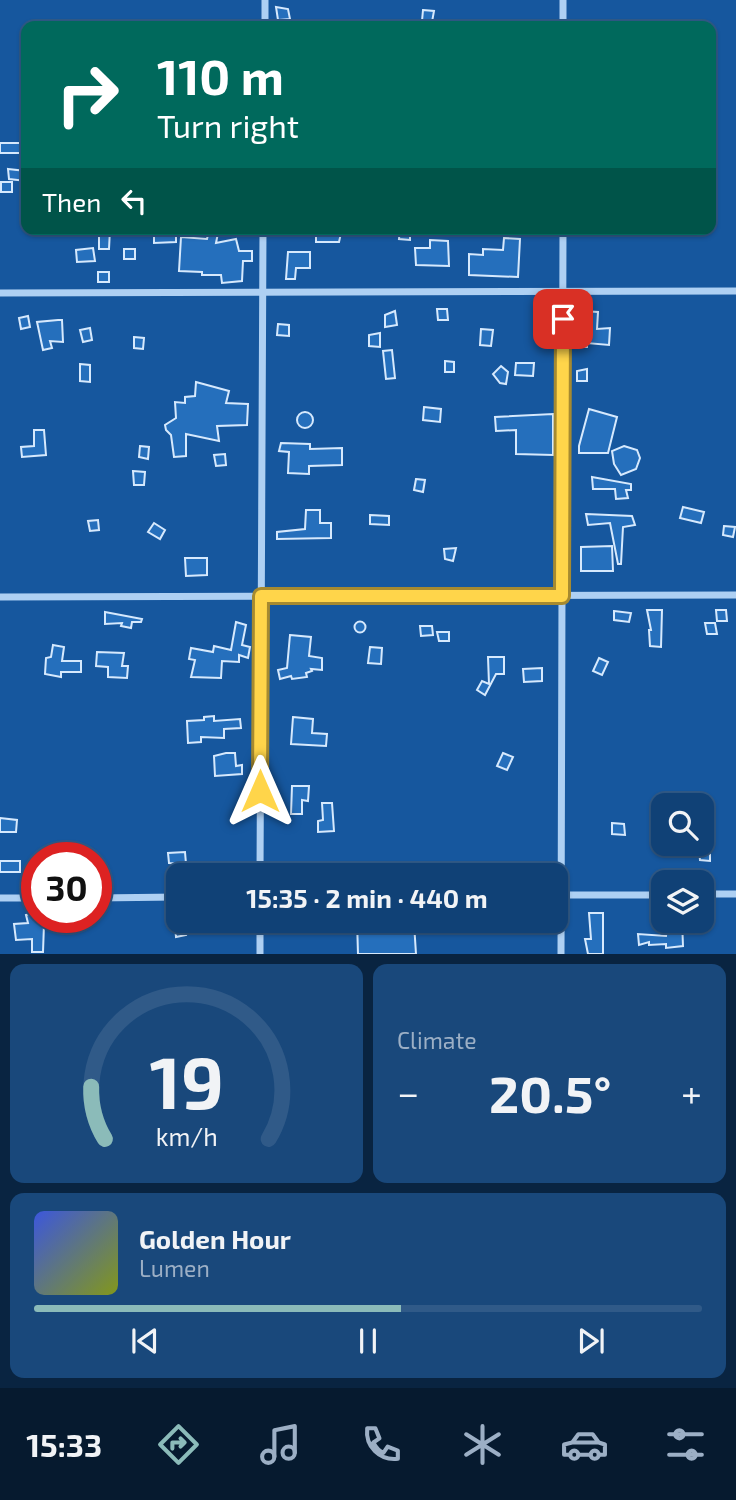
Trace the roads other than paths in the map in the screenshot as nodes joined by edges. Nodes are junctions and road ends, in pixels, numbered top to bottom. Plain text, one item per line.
1 (265, 0) edge
2 (563, 0) edge
3 (265, 21) edge
4 (563, 21) edge
5 (263, 235) edge
6 (563, 235) edge
7 (563, 291) junction
8 (736, 291) edge
9 (263, 292) junction
10 (0, 293) edge
11 (736, 595) edge
12 (261, 596) junction
13 (562, 596) junction
14 (0, 597) edge
15 (260, 863) edge
16 (559, 863) edge
17 (714, 894) edge
18 (736, 894) edge
19 (568, 895) edge
20 (651, 895) edge
21 (166, 897) edge
22 (0, 898) edge
23 (21, 898) edge
24 (112, 898) edge
25 (260, 933) edge
26 (560, 933) edge
27 (260, 954) edge
28 (561, 954) edge

1 - 3 street
2 - 4 street
5 - 9 street
6 - 7 street
7 - 8 street
7 - 9 street
7 - 13 street
9 - 10 street
9 - 12 street
11 - 13 street
12 - 13 street
12 - 14 street
12 - 15 street
13 - 16 street
17 - 18 street
19 - 20 street
21 - 24 street
22 - 23 street
25 - 27 street
26 - 28 street

